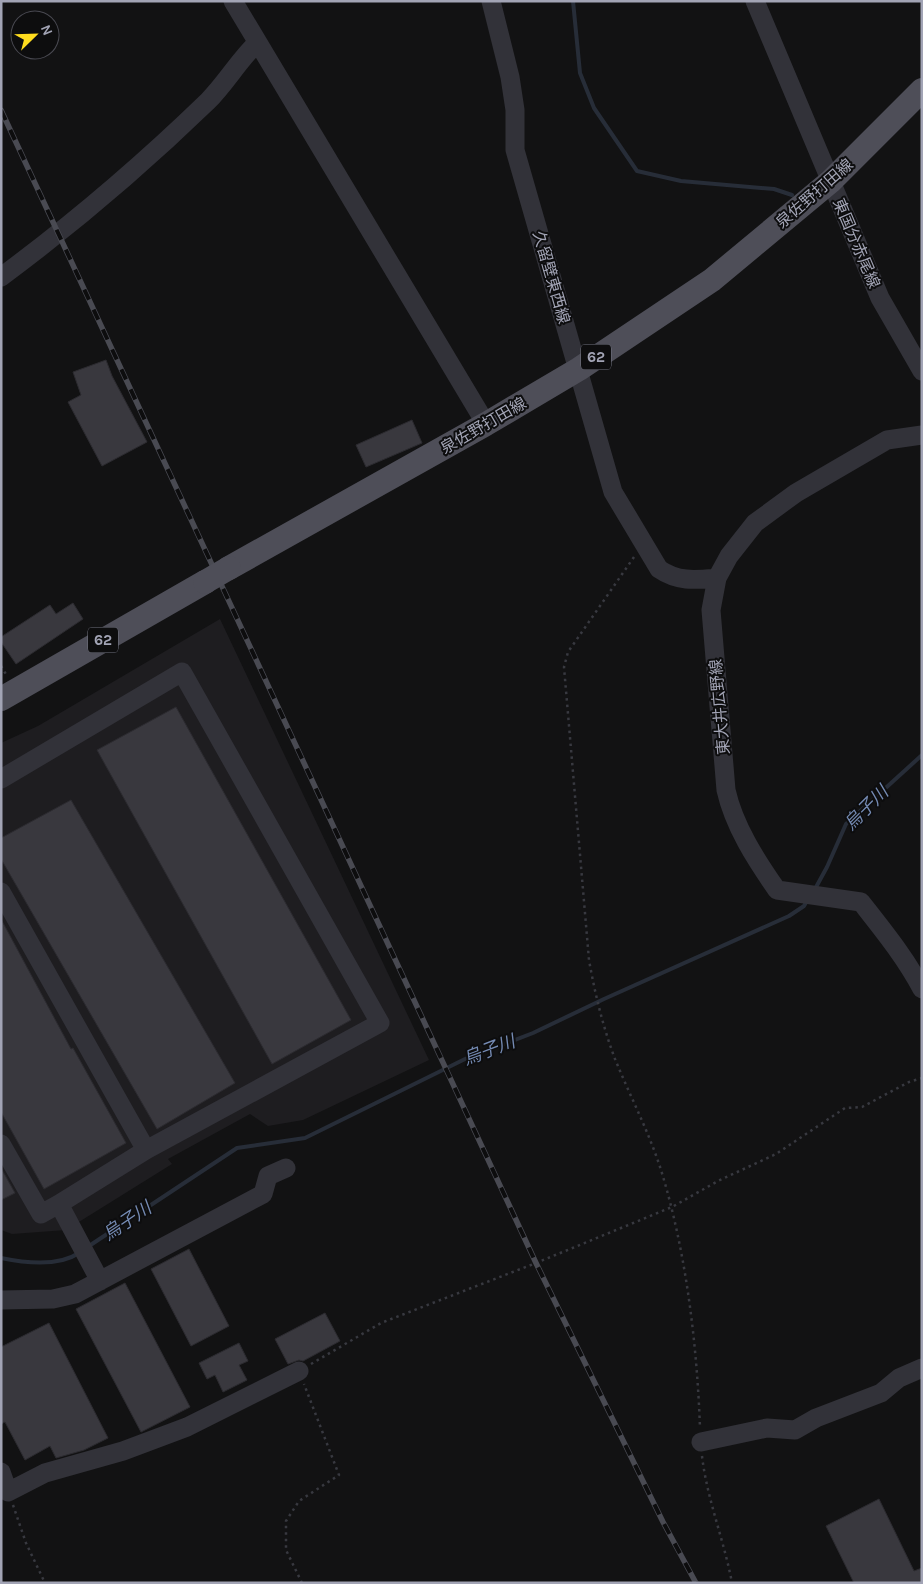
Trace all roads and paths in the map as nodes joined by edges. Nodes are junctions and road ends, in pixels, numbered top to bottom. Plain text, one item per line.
1 (233, 1) edge
2 (491, 1) edge
3 (755, 1) edge
4 (257, 42) junction
5 (922, 90) edge
6 (831, 181) junction
7 (1, 277) edge
8 (579, 368) junction
9 (922, 370) edge
10 (486, 424) junction
11 (922, 435) edge
12 (643, 544) junction
13 (717, 578) junction
14 (1, 699) edge
15 (1, 779) edge
16 (1, 892) edge
17 (922, 989) edge
18 (922, 1078) edge
19 (1, 1144) edge
20 (146, 1150) junction
21 (286, 1168) dead end
22 (59, 1204) junction
23 (672, 1206) junction
24 (100, 1281) junction
25 (1, 1300) edge
26 (922, 1368) edge
27 (299, 1371) junction
28 (701, 1442) junction
29 (1, 1472) edge
30 (8, 1492) junction
31 (45, 1583) edge
32 (302, 1583) edge
33 (732, 1583) edge

1 - 4 street
2 - 8 street, 久留壁東西線
3 - 6 street, 東国分赤尾線
4 - 7 street
4 - 10 street
5 - 6 main road, 泉佐野打田線 / 62
6 - 8 main road, 泉佐野打田線 / 62
6 - 9 street, 東国分赤尾線
8 - 10 main road, 泉佐野打田線 / 62
8 - 12 street, 久留壁東西線
10 - 14 main road, 泉佐野打田線 / 62, bridge
11 - 13 street, 東大井広野線
12 - 13 street, 久留壁東西線
12 - 23 path
13 - 17 street, 東大井広野線
15 - 20 street
16 - 20 street
18 - 23 path
19 - 22 street
20 - 22 street
21 - 24 street
22 - 24 street
23 - 27 path
23 - 28 path
24 - 25 street
26 - 28 street
27 - 30 street
27 - 32 path
28 - 33 path
29 - 30 street
30 - 31 path

